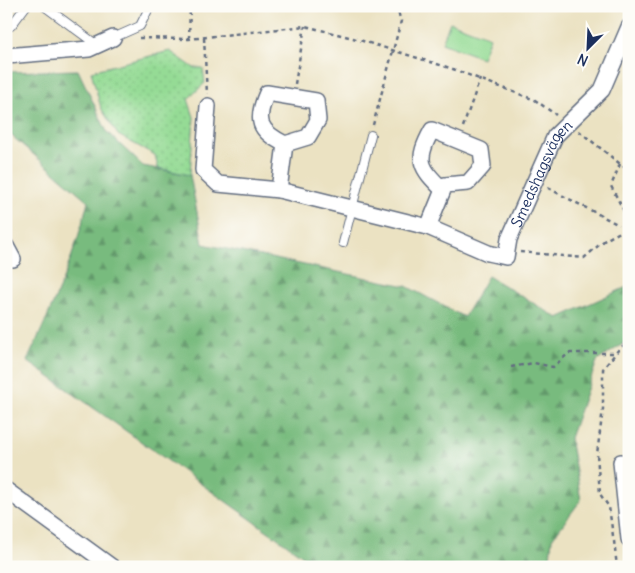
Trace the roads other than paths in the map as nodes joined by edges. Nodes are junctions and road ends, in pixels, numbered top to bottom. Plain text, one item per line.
1 (26, 6) edge
2 (44, 6) edge
3 (150, 6) edge
4 (6, 22) edge
5 (629, 27) edge
6 (113, 38) joint
7 (97, 45) junction
8 (6, 56) edge
9 (208, 106) road end
10 (371, 135) road end
11 (284, 144) junction
12 (279, 190) junction
13 (443, 190) junction
14 (353, 209) junction
15 (428, 228) junction
16 (343, 243) dead end
17 (621, 462) dead end
18 (6, 490) edge
19 (629, 539) edge
20 (112, 567) edge

1 - 4 lane
2 - 7 lane
3 - 6 lane
5 - 15 street, Smedshagsvägen
6 - 7 street
7 - 8 street
9 - 12 street
10 - 14 lane
11 - 11 street
11 - 12 street
12 - 14 street
13 - 13 street
13 - 15 street
14 - 15 street
14 - 16 lane
17 - 19 street
18 - 20 street

